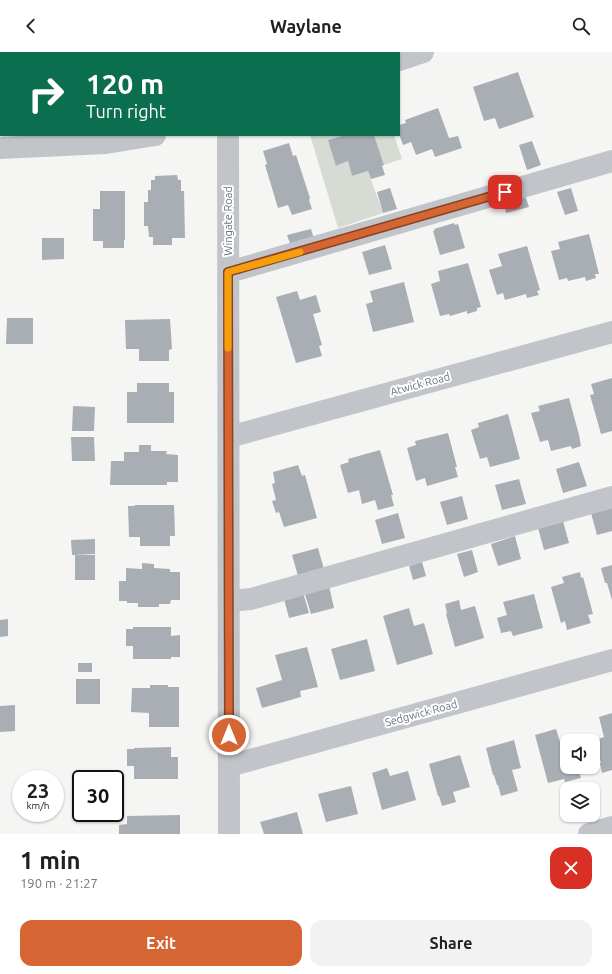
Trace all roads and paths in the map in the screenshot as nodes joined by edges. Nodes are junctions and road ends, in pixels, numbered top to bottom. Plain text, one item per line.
1 (423, 52) edge
2 (400, 60) edge
3 (149, 136) edge
4 (228, 136) edge
5 (0, 148) edge
6 (612, 161) edge
7 (228, 272) junction
8 (612, 332) edge
9 (229, 437) junction
10 (612, 497) edge
11 (229, 601) junction
12 (612, 660) edge
13 (229, 766) junction
14 (612, 827) edge
15 (230, 834) edge
16 (589, 834) edge

1 - 2 street
3 - 5 street
4 - 7 street, Wingate Road
6 - 7 street
7 - 9 street, Wingate Road
8 - 9 street, Atwick Road
9 - 11 street, Wingate Road
10 - 11 street
11 - 13 street, Wingate Road
12 - 13 street, Sedgwick Road
13 - 15 street, Wingate Road
14 - 16 street

